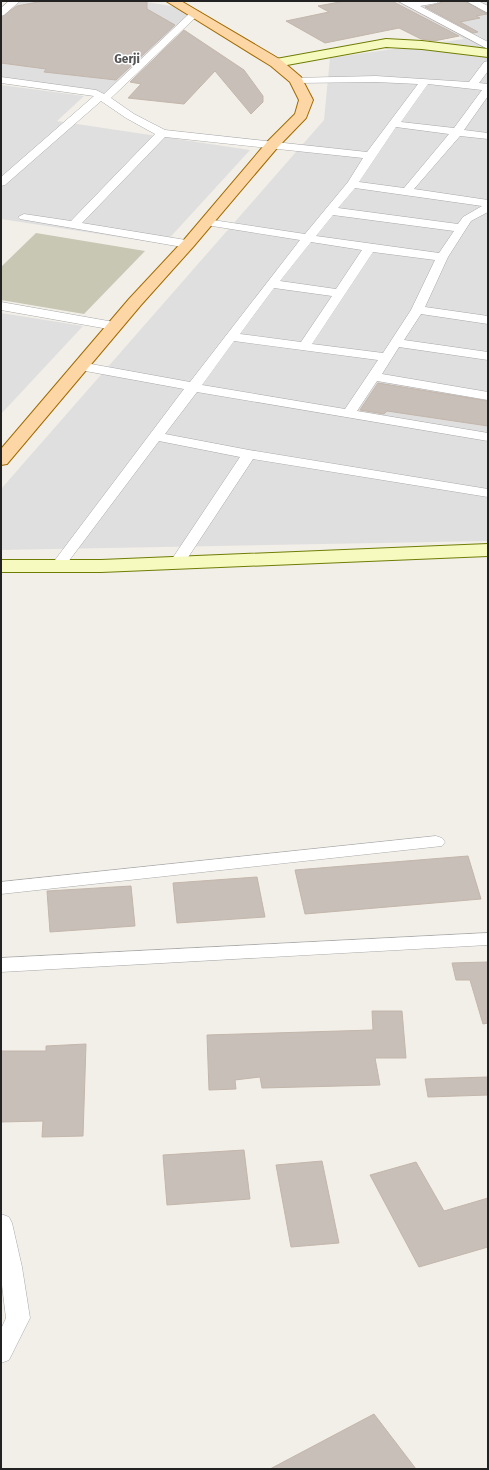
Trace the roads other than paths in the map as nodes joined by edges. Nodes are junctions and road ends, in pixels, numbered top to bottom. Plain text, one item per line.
1 (16, 1) edge
2 (172, 1) edge
3 (434, 1) edge
4 (471, 1) edge
5 (407, 3) edge
6 (488, 10) edge
7 (1, 13) edge
8 (194, 14) junction
9 (488, 34) edge
10 (473, 37) junction
11 (488, 46) edge
12 (488, 53) edge
13 (276, 63) junction
14 (488, 64) edge
15 (1, 80) edge
16 (296, 80) junction
17 (15, 81) junction
18 (425, 81) junction
19 (472, 85) junction
20 (488, 88) edge
21 (1, 93) edge
22 (103, 97) junction
23 (394, 124) junction
24 (457, 132) junction
25 (162, 133) junction
26 (488, 136) edge
27 (272, 145) junction
28 (370, 156) junction
29 (1, 183) edge
30 (352, 184) junction
31 (407, 191) junction
32 (487, 207) edge
33 (331, 211) junction
34 (24, 217) dead end
35 (206, 222) junction
36 (74, 225) junction
37 (461, 228) junction
38 (308, 237) junction
39 (188, 244) junction
40 (370, 248) junction
41 (442, 257) junction
42 (271, 284) junction
43 (340, 293) junction
44 (1, 306) edge
45 (417, 310) junction
46 (488, 320) edge
47 (114, 326) junction
48 (231, 337) junction
49 (396, 343) junction
50 (305, 345) junction
51 (488, 356) edge
52 (386, 357) junction
53 (80, 366) junction
54 (374, 377) junction
55 (192, 388) junction
56 (488, 396) edge
57 (349, 414) junction
58 (155, 436) junction
59 (488, 437) edge
60 (250, 454) junction
61 (1, 460) edge
62 (488, 493) edge
63 (488, 550) edge
64 (178, 562) junction
65 (1, 566) edge
66 (57, 567) junction
67 (436, 842) dead end
68 (1, 888) edge
69 (488, 939) edge
70 (1, 966) edge
71 (1, 1223) edge
72 (1, 1353) edge

1 - 7 street
2 - 8 main road
3 - 5 street
4 - 6 street
5 - 10 street
8 - 13 main road
8 - 22 street
9 - 10 street
10 - 11 street
12 - 13 street
13 - 16 main road
14 - 19 street
15 - 17 street
16 - 18 street
16 - 27 main road
17 - 21 street
17 - 22 street
18 - 19 street
18 - 23 street
19 - 20 street
20 - 24 street
22 - 25 street
22 - 29 street
23 - 24 street
23 - 28 street
24 - 26 street
24 - 31 street
25 - 27 street
25 - 36 street
27 - 28 street
27 - 35 main road
28 - 30 street
30 - 31 street
30 - 33 street
31 - 32 street
32 - 37 street
33 - 37 street
33 - 38 street
34 - 36 street
35 - 38 street
35 - 39 main road
36 - 39 street
37 - 41 street
38 - 40 street
38 - 42 street
39 - 47 main road
40 - 41 street
40 - 43 street
41 - 45 street
42 - 43 street
42 - 48 street
43 - 50 street
44 - 47 street
45 - 46 street
45 - 49 street
47 - 53 main road
48 - 50 street
48 - 55 street
49 - 51 street
49 - 52 street
50 - 52 street
52 - 54 street
53 - 55 street
53 - 61 main road
54 - 56 street
54 - 57 street
55 - 57 street
55 - 58 street
57 - 59 street
58 - 60 street
58 - 66 street
60 - 62 street
60 - 64 street
63 - 64 street
64 - 66 street
65 - 66 street
67 - 68 street
69 - 70 street
71 - 72 street

